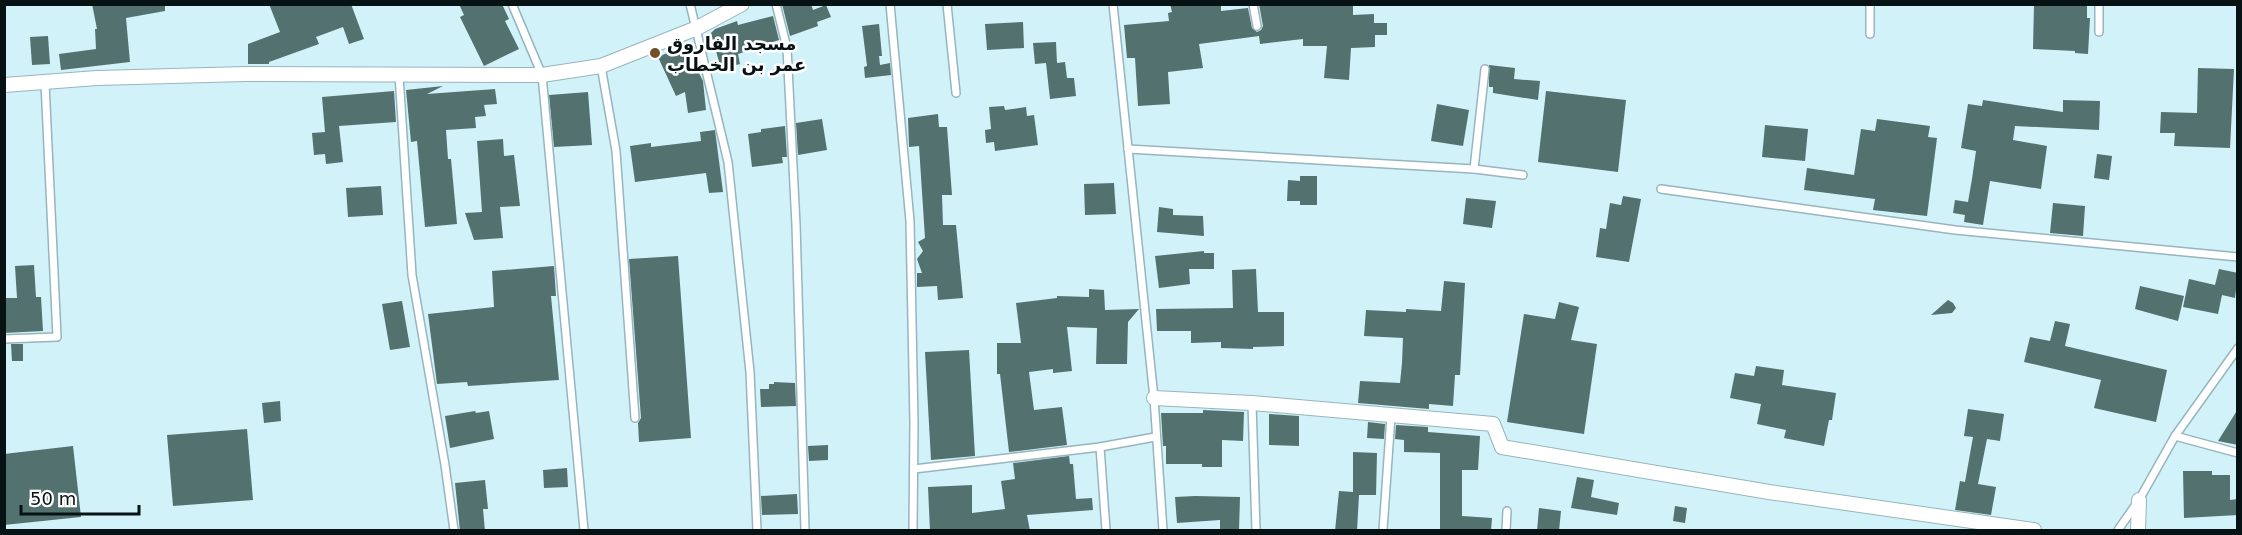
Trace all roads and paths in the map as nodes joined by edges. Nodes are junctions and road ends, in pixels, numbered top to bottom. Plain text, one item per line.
1 (512, 4) edge
2 (690, 4) edge
3 (742, 4) edge
4 (776, 4) edge
5 (890, 4) edge
6 (946, 4) edge
7 (1113, 4) edge
8 (1253, 4) edge
9 (1870, 4) edge
10 (2099, 4) edge
11 (1257, 26) dead end
12 (697, 28) junction
13 (2099, 32) dead end
14 (1870, 34) dead end
15 (601, 66) junction
16 (1485, 69) dead end
17 (399, 75) junction
18 (542, 75) junction
19 (45, 83) junction
20 (4, 85) edge
21 (956, 93) dead end
22 (1128, 149) junction
23 (1474, 169) junction
24 (1523, 176) dead end
25 (1661, 189) dead end
26 (2238, 257) edge
27 (4, 339) edge
28 (2238, 348) edge
29 (1154, 398) junction
30 (1252, 403) junction
31 (1391, 416) junction
32 (635, 418) dead end
33 (2175, 436) junction
34 (1155, 437) junction
35 (1100, 447) junction
36 (2238, 453) edge
37 (914, 469) junction
38 (2139, 500) junction
39 (1507, 511) dead end
40 (454, 531) edge
41 (584, 531) edge
42 (757, 531) edge
43 (805, 531) edge
44 (913, 531) edge
45 (1106, 531) edge
46 (1163, 531) edge
47 (1256, 531) edge
48 (1383, 531) edge
49 (1506, 531) edge
50 (2034, 531) edge
51 (2118, 531) edge
52 (2138, 531) edge

1 - 18 lane
2 - 12 lane
3 - 12 street
4 - 43 lane
5 - 37 lane
6 - 21 lane
7 - 22 lane
8 - 11 lane
9 - 14 lane
10 - 13 lane
12 - 15 street
12 - 42 lane
15 - 18 street
15 - 32 lane
16 - 23 lane
17 - 18 street
17 - 19 street
17 - 40 lane
18 - 41 lane
19 - 20 street
19 - 27 lane
22 - 23 lane
22 - 29 lane
23 - 24 lane
25 - 26 lane
28 - 33 lane
29 - 30 street
29 - 34 lane
30 - 31 street
30 - 47 lane
31 - 48 lane
31 - 50 street
33 - 36 lane
33 - 38 lane
34 - 35 lane
34 - 46 lane
35 - 37 lane
35 - 45 lane
37 - 44 lane
38 - 51 lane
38 - 52 street
39 - 49 lane

